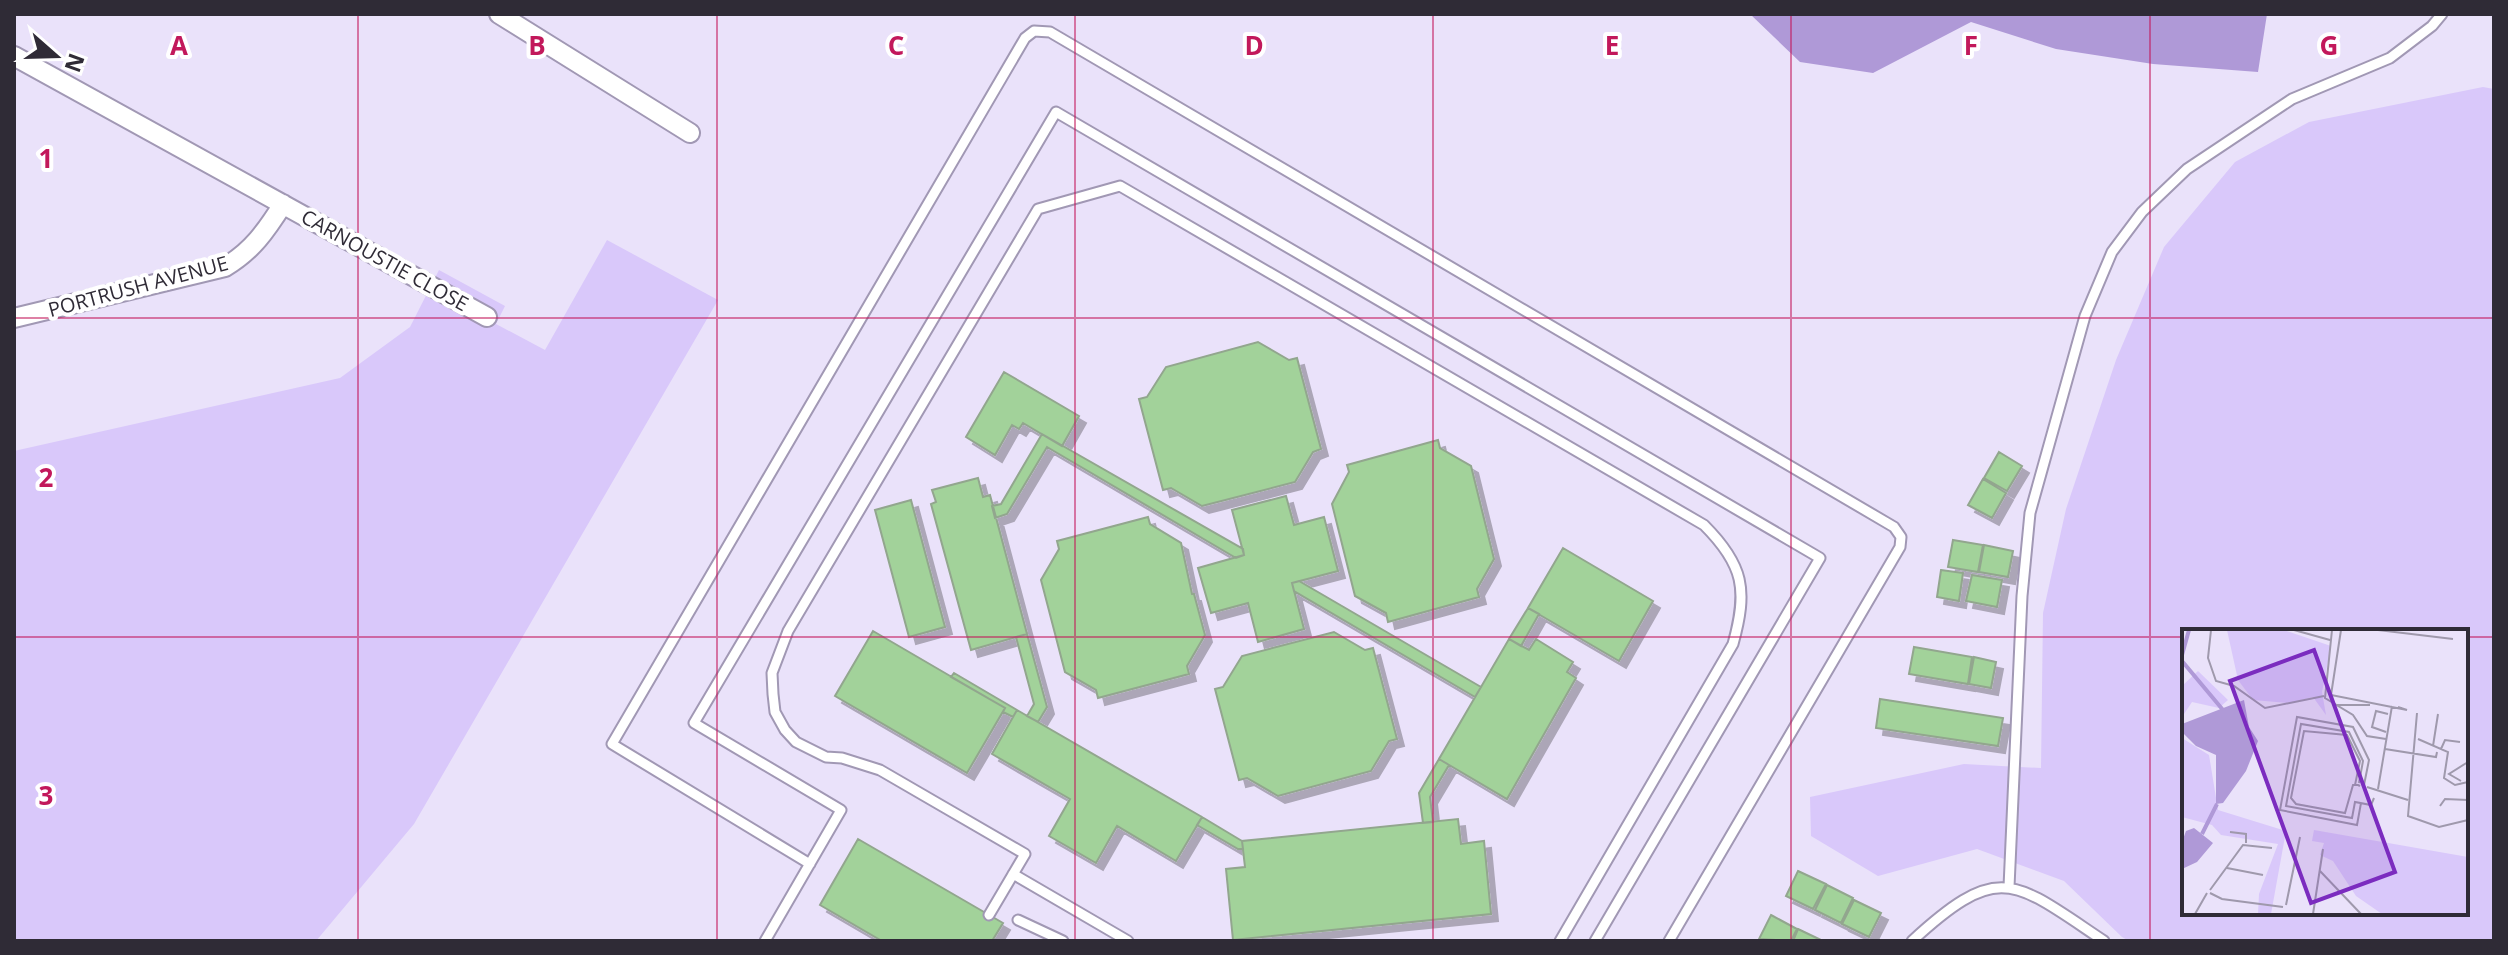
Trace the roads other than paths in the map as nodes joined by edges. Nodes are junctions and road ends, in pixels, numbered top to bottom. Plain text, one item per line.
1 (499, 14) edge
2 (2442, 14) edge
3 (14, 56) edge
4 (690, 133) dead end
5 (283, 204) junction
6 (487, 317) dead end
7 (14, 318) edge
8 (810, 864) junction
9 (1013, 874) junction
10 (2009, 887) junction
11 (989, 915) dead end
12 (1018, 920) dead end
13 (765, 941) edge
14 (1063, 941) edge
15 (1128, 941) edge
16 (1560, 941) edge
17 (1595, 941) edge
18 (1669, 941) edge
19 (1912, 941) edge
20 (2104, 941) edge

1 - 4 street
2 - 10 lane
3 - 5 street, CARNOUSTIE CLOSE
5 - 6 street, CARNOUSTIE CLOSE
5 - 7 street, PORTRUSH AVENUE
8 - 13 lane
8 - 17 lane
8 - 18 lane
9 - 11 lane
9 - 15 lane
9 - 16 lane
10 - 19 lane
10 - 20 lane
12 - 14 lane

